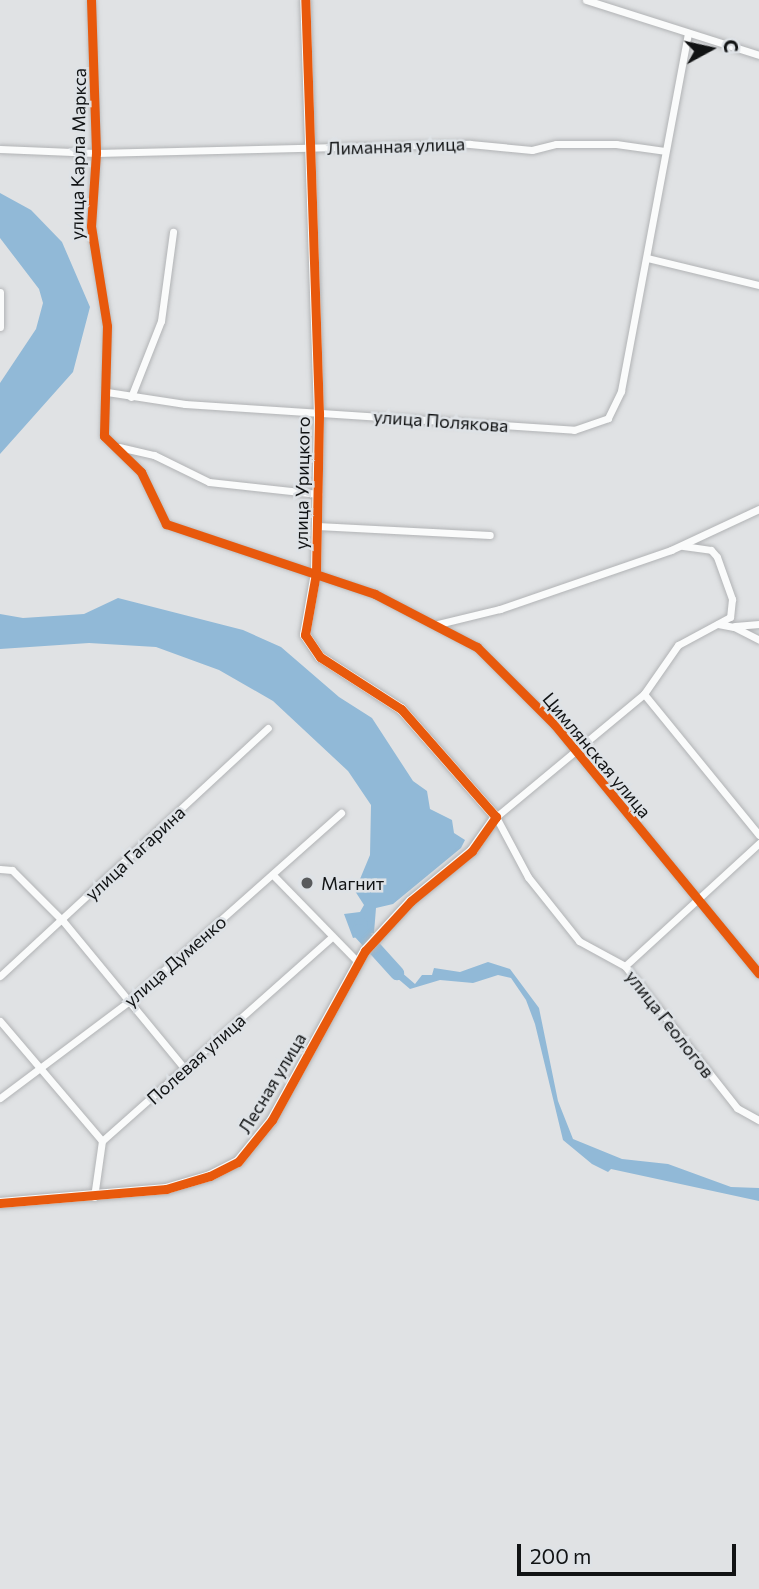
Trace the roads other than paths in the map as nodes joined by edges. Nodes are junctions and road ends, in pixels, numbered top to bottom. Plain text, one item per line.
1 (91, 0) edge
2 (305, 0) edge
3 (586, 0) edge
4 (688, 33) junction
5 (759, 55) edge
6 (0, 149) edge
7 (313, 149) junction
8 (665, 151) junction
9 (96, 153) junction
10 (173, 232) dead end
11 (647, 258) junction
12 (759, 285) edge
13 (0, 292) edge
14 (0, 327) edge
15 (107, 392) junction
16 (131, 397) junction
17 (319, 412) junction
18 (118, 447) junction
19 (318, 494) junction
20 (759, 509) edge
21 (317, 526) junction
22 (490, 535) dead end
23 (683, 546) junction
24 (316, 573) junction
25 (438, 624) junction
26 (716, 624) junction
27 (759, 624) edge
28 (734, 626) junction
29 (759, 640) edge
30 (644, 694) junction
31 (268, 728) dead end
32 (573, 753) junction
33 (341, 813) dead end
34 (496, 817) junction
35 (759, 835) edge
36 (759, 843) edge
37 (0, 869) edge
38 (274, 876) junction
39 (695, 898) junction
40 (63, 921) junction
41 (331, 938) junction
42 (358, 962) junction
43 (625, 966) junction
44 (759, 974) edge
45 (0, 976) edge
46 (128, 1002) junction
47 (0, 1021) edge
48 (41, 1068) junction
49 (186, 1069) junction
50 (0, 1098) edge
51 (759, 1120) edge
52 (102, 1141) junction
53 (94, 1198) junction
54 (0, 1203) edge

1 - 9 street, улица Карла Маркса
2 - 7 street, улица Урицкого
3 - 4 street
4 - 5 street
4 - 8 street, улица Полякова
6 - 9 street, Лиманная улица
7 - 8 street, Лиманная улица
7 - 9 street, Лиманная улица
7 - 17 street, улица Урицкого
8 - 11 street, улица Полякова
9 - 15 street, улица Карла Маркса
10 - 16 street
11 - 12 street
11 - 17 street, улица Полякова
13 - 14 street
15 - 16 street, улица Полякова
15 - 18 street, Цимлянская улица
16 - 17 street, улица Полякова
17 - 19 street, улица Урицкого
18 - 19 street
18 - 24 street, Цимлянская улица
19 - 21 street, улица Урицкого
20 - 23 street
21 - 22 street
21 - 24 street, улица Урицкого
23 - 25 street
23 - 26 street
24 - 25 street, Цимлянская улица
24 - 34 street, улица Урицкого
25 - 32 street, Цимлянская улица
26 - 28 street
26 - 30 street
27 - 28 street
28 - 29 street
30 - 32 street
30 - 35 street
31 - 40 street, улица Гагарина
32 - 34 street
32 - 39 street, Цимлянская улица
33 - 38 street, улица Думенко
34 - 42 street, Лесная улица
34 - 43 street, улица Геологов
36 - 39 street
37 - 40 street
38 - 41 street
38 - 46 street, улица Думенко
39 - 43 street
39 - 44 street, Цимлянская улица
40 - 45 street, улица Гагарина
40 - 46 street
41 - 42 street
41 - 49 street, Полевая улица
42 - 53 street, Лесная улица
43 - 51 street, улица Геологов
46 - 48 street, улица Думенко
46 - 49 street
47 - 48 street
48 - 50 street, улица Думенко
48 - 52 street
49 - 52 street, Полевая улица
52 - 53 street
53 - 54 street, Лесная улица

